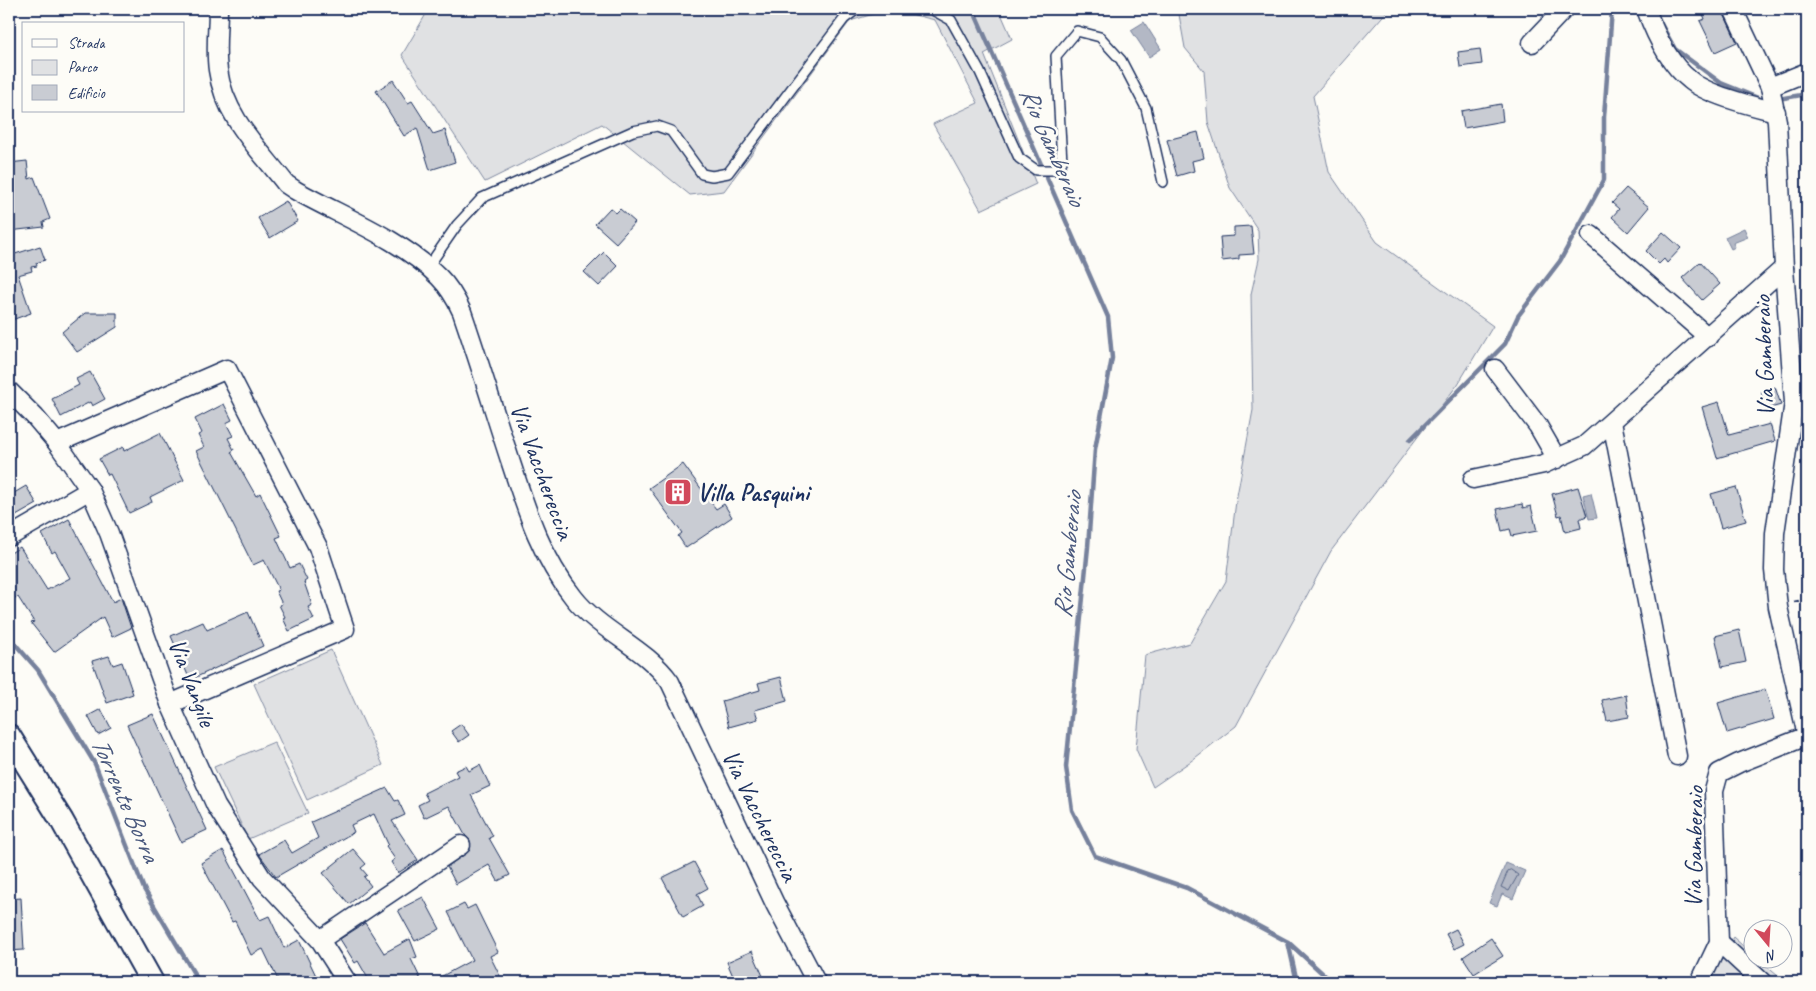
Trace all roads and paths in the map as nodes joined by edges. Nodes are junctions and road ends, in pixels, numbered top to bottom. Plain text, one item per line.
1 (218, 9) edge
2 (857, 9) edge
3 (931, 9) edge
4 (1564, 9) edge
5 (1646, 9) edge
6 (1733, 9) edge
7 (1532, 43) dead end
8 (1807, 72) edge
9 (1770, 86) junction
10 (1776, 112) junction
11 (1163, 182) dead end
12 (1591, 235) dead end
13 (428, 266) junction
14 (1784, 268) junction
15 (1708, 337) junction
16 (1495, 369) dead end
17 (9, 391) edge
18 (1612, 422) junction
19 (57, 443) junction
20 (1557, 459) junction
21 (1473, 479) dead end
22 (90, 490) junction
23 (9, 537) edge
24 (170, 704) junction
25 (9, 736) edge
26 (1807, 736) edge
27 (1676, 756) dead end
28 (461, 846) dead end
29 (320, 940) junction
30 (1719, 942) junction
31 (152, 982) edge
32 (347, 982) edge
33 (816, 982) edge
34 (1700, 982) edge
35 (1762, 982) edge

1 - 13 street, Via Vacchereccia
2 - 13 lane
3 - 11 lane
4 - 7 street
5 - 10 street
6 - 9 street, Via Gamberaio
8 - 9 street
9 - 10 street, Via Gamberaio
10 - 14 street, Via Gamberaio
12 - 15 street
13 - 33 street, Via Vacchereccia
14 - 15 street
14 - 26 street, Via Gamberaio
15 - 18 street
16 - 20 street
17 - 19 street, Via Vangile
18 - 20 street
18 - 27 street
19 - 22 street, Via Vangile
19 - 24 street
20 - 21 street
22 - 23 street
22 - 24 street, Via Vangile
24 - 29 street, Via Vangile
25 - 31 street
26 - 30 street, Via Gamberaio
28 - 29 street
29 - 32 street, Via Vangile
30 - 34 street, Via Gamberaio
30 - 35 street

